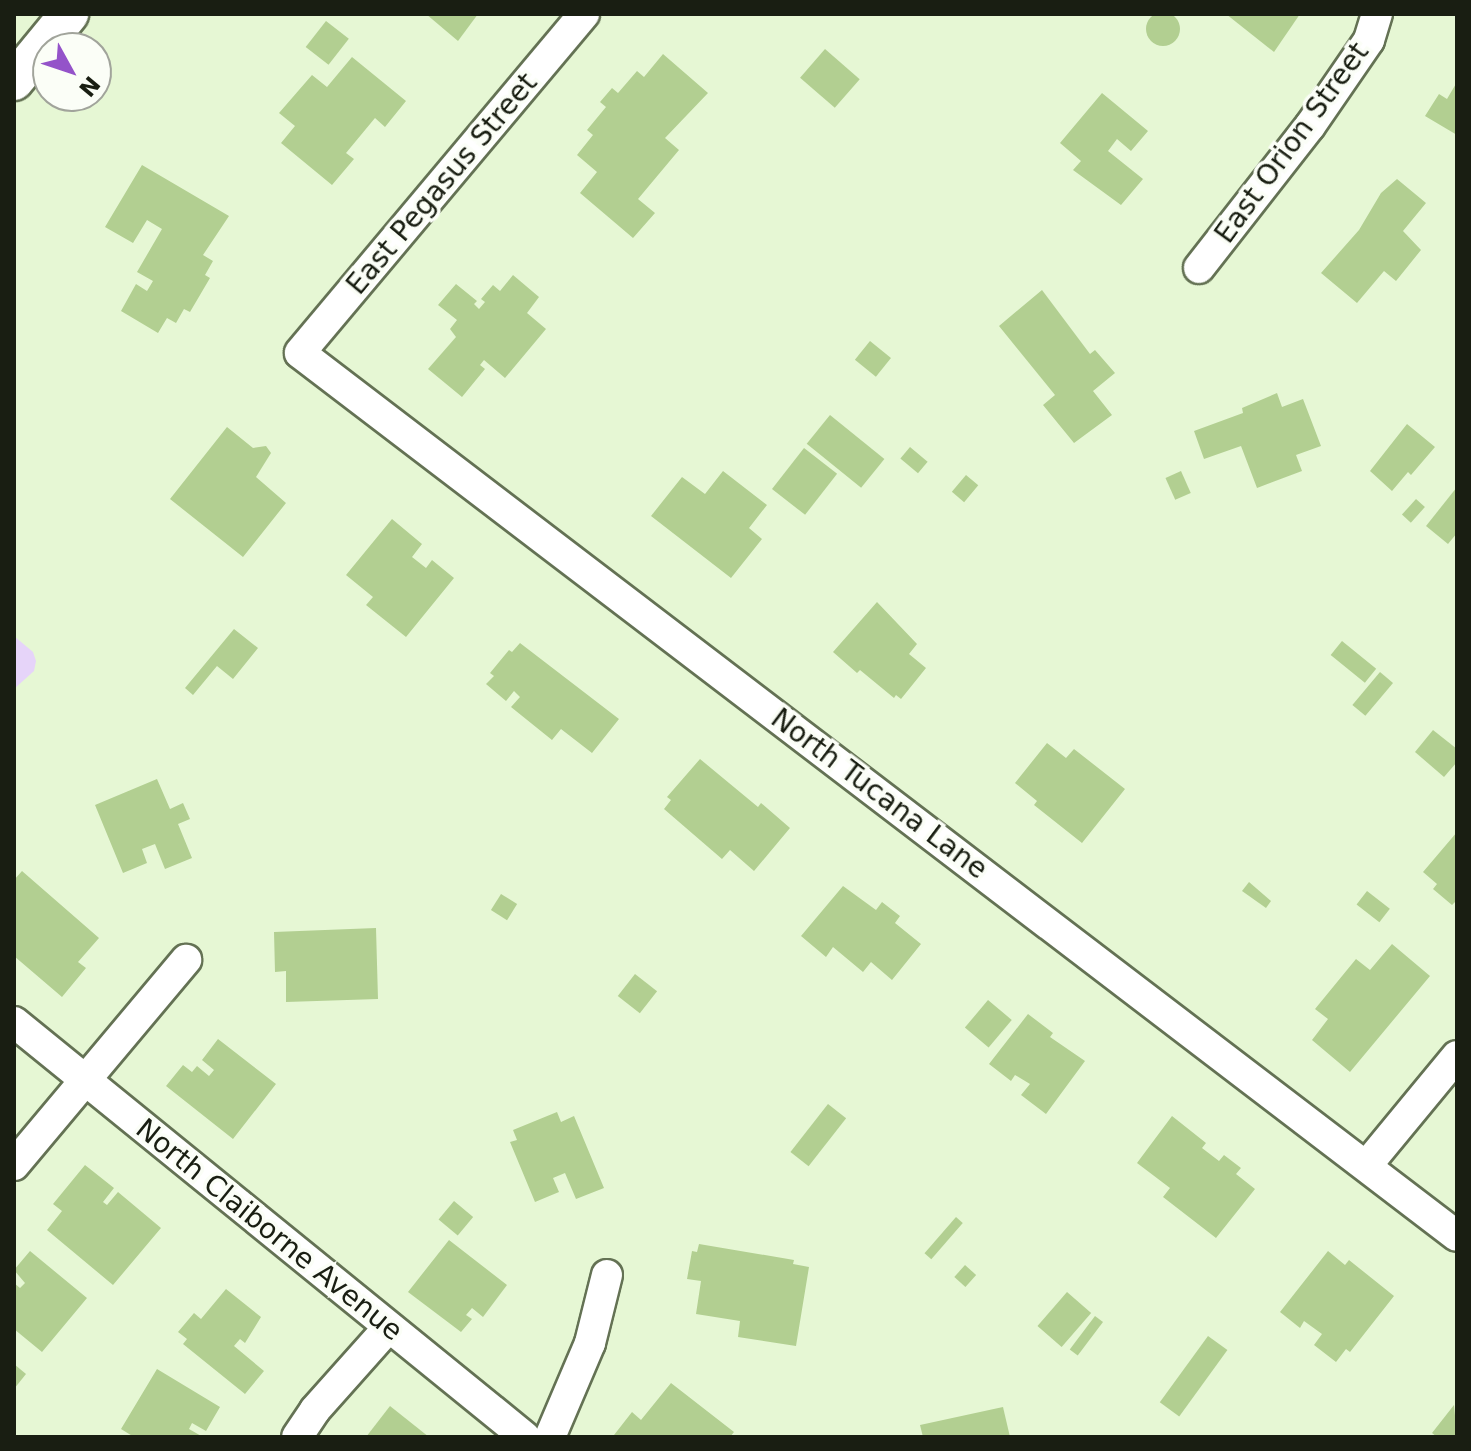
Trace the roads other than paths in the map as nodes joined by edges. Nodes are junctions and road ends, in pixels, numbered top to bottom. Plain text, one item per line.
1 (69, 14) edge
2 (584, 14) edge
3 (1377, 14) edge
4 (14, 81) edge
5 (1199, 268) dead end
6 (300, 353) joint
7 (186, 960) dead end
8 (14, 1022) edge
9 (1457, 1056) edge
10 (85, 1080) junction
11 (14, 1165) edge
12 (1367, 1165) junction
13 (1457, 1236) edge
14 (607, 1275) dead end
15 (389, 1327) junction
16 (297, 1437) edge
17 (525, 1437) edge
18 (550, 1437) edge

1 - 4 main road
2 - 6 street, East Pegasus Street
3 - 5 street, East Orion Street
6 - 12 street, North Tucana Lane
7 - 10 street
8 - 10 street, North Claiborne Avenue
9 - 12 street
10 - 11 street
10 - 15 street, North Claiborne Avenue
12 - 13 street, North Tucana Lane
14 - 18 street
15 - 16 street
15 - 17 street, North Claiborne Avenue

